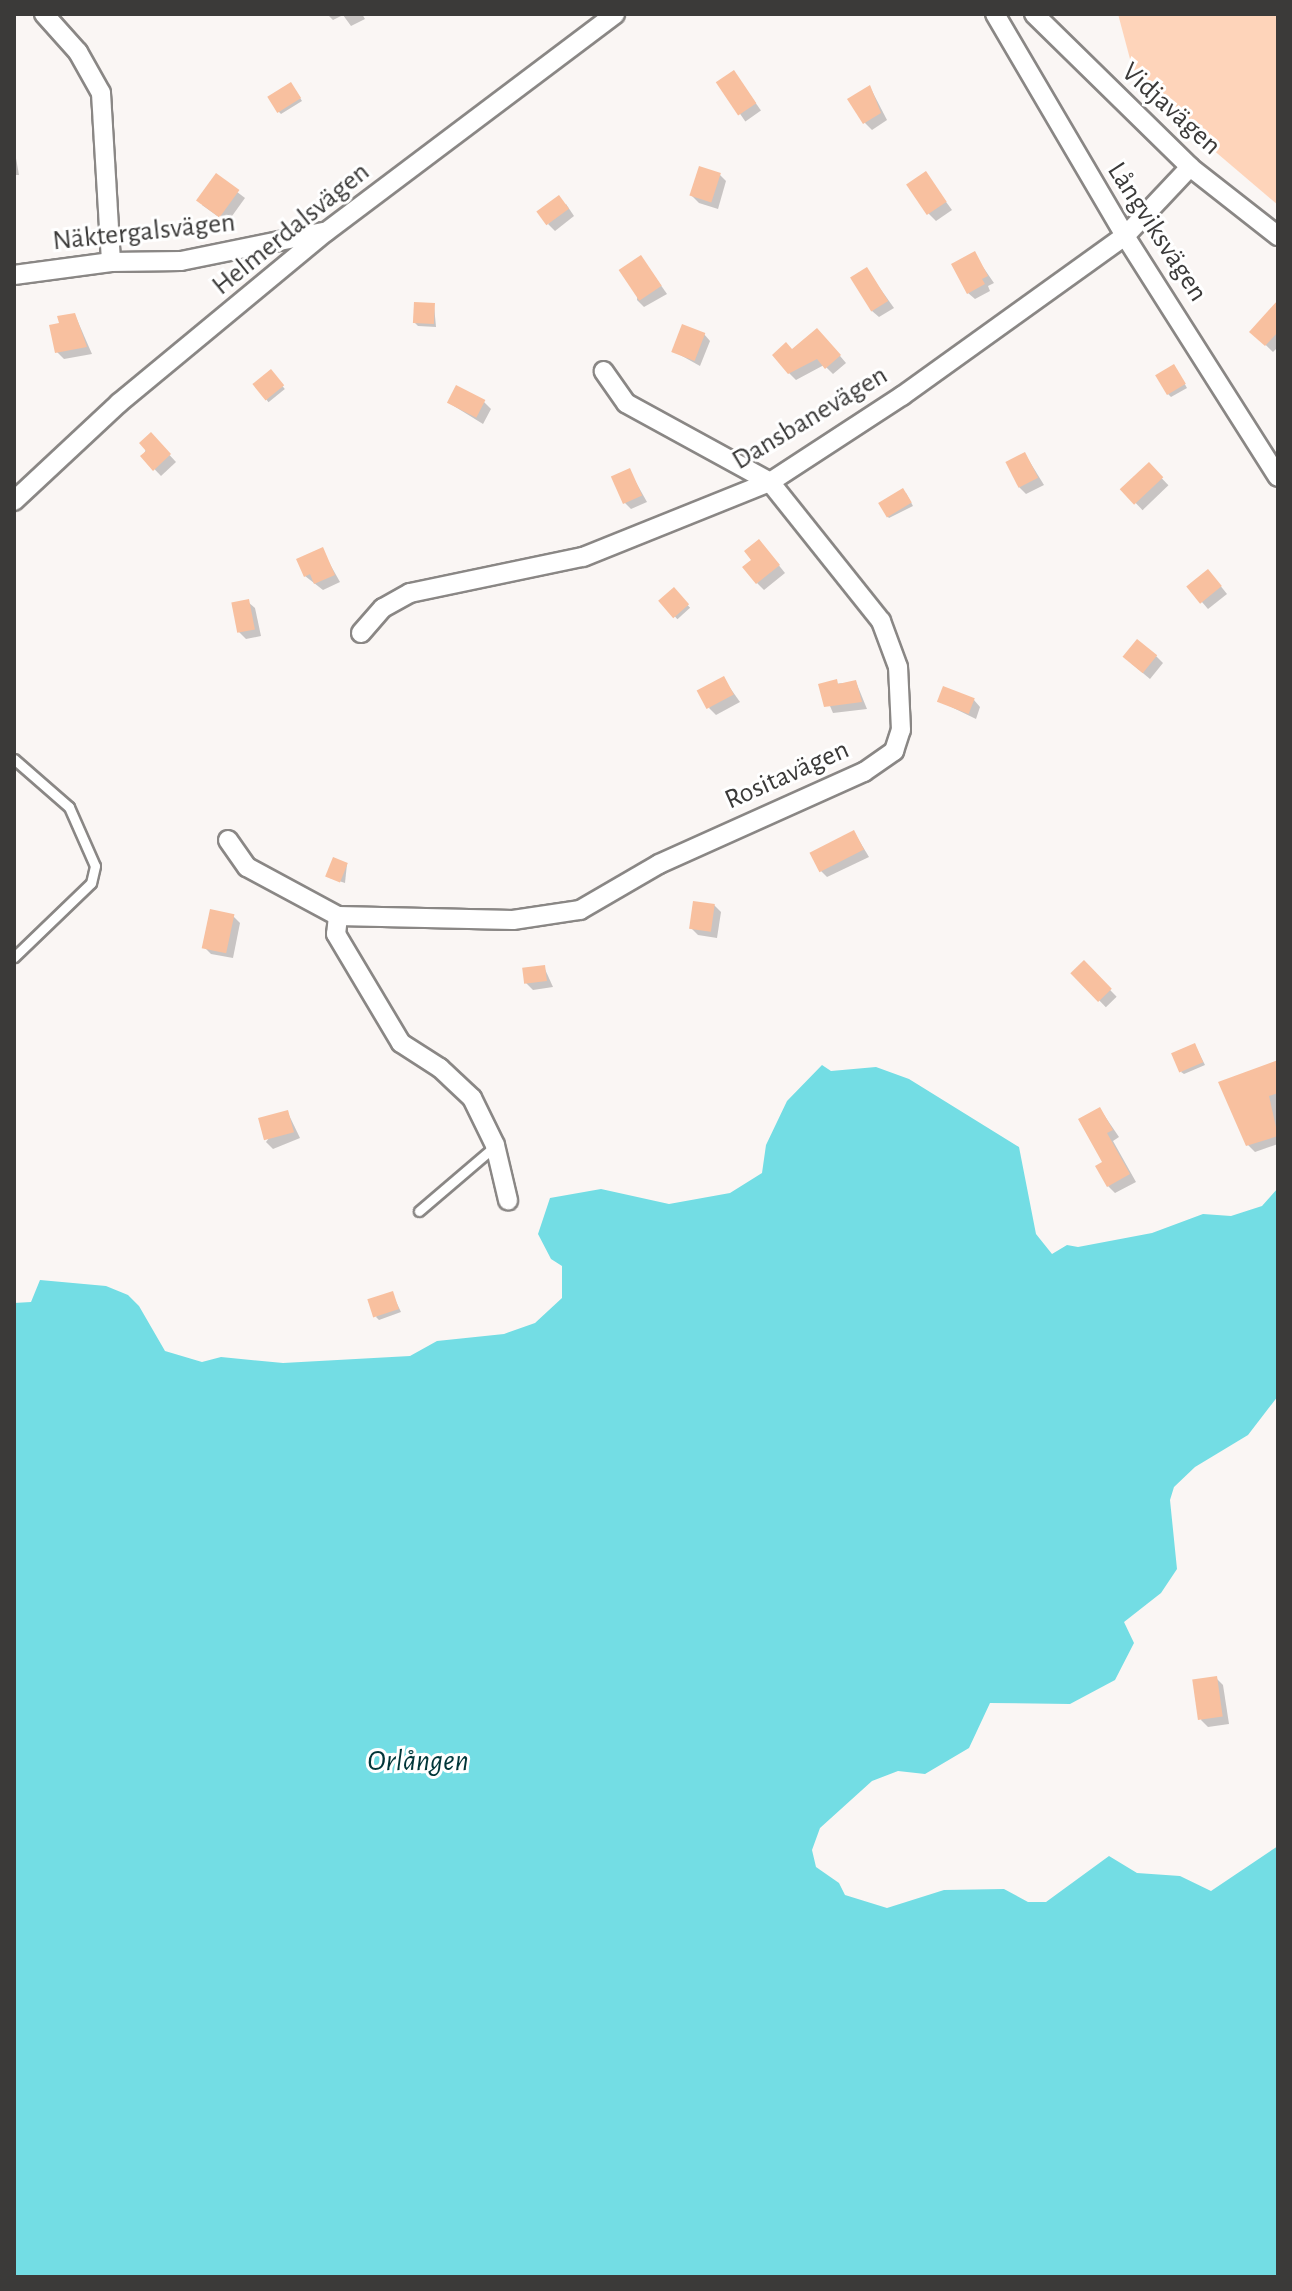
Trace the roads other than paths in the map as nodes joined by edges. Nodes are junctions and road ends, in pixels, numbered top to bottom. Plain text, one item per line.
1 (44, 14) edge
2 (615, 14) edge
3 (995, 14) edge
4 (1034, 14) edge
5 (1190, 167) junction
6 (326, 232) junction
7 (1125, 236) junction
8 (1278, 236) edge
9 (111, 262) junction
10 (14, 275) edge
11 (604, 371) dead end
12 (1278, 477) edge
13 (770, 482) junction
14 (14, 501) edge
15 (361, 633) dead end
16 (14, 759) edge
17 (228, 840) dead end
18 (338, 916) junction
19 (14, 957) edge
20 (495, 1145) junction
21 (508, 1200) dead end
22 (419, 1211) dead end

1 - 9 street
2 - 6 street, Helmerdalsvägen
3 - 7 street, Långviksvägen
4 - 5 street, Vidjavägen
5 - 7 street, Dansbanevägen
5 - 8 street, Vidjavägen
6 - 9 street, Näktergalsvägen
6 - 14 street, Helmerdalsvägen
7 - 12 street, Långviksvägen
7 - 13 street, Dansbanevägen
9 - 10 street, Näktergalsvägen
11 - 13 street, Rositavägen
13 - 15 street, Dansbanevägen
13 - 18 street, Rositavägen
16 - 19 lane
17 - 18 street, Rositavägen
18 - 20 street
20 - 21 street
20 - 22 lane

